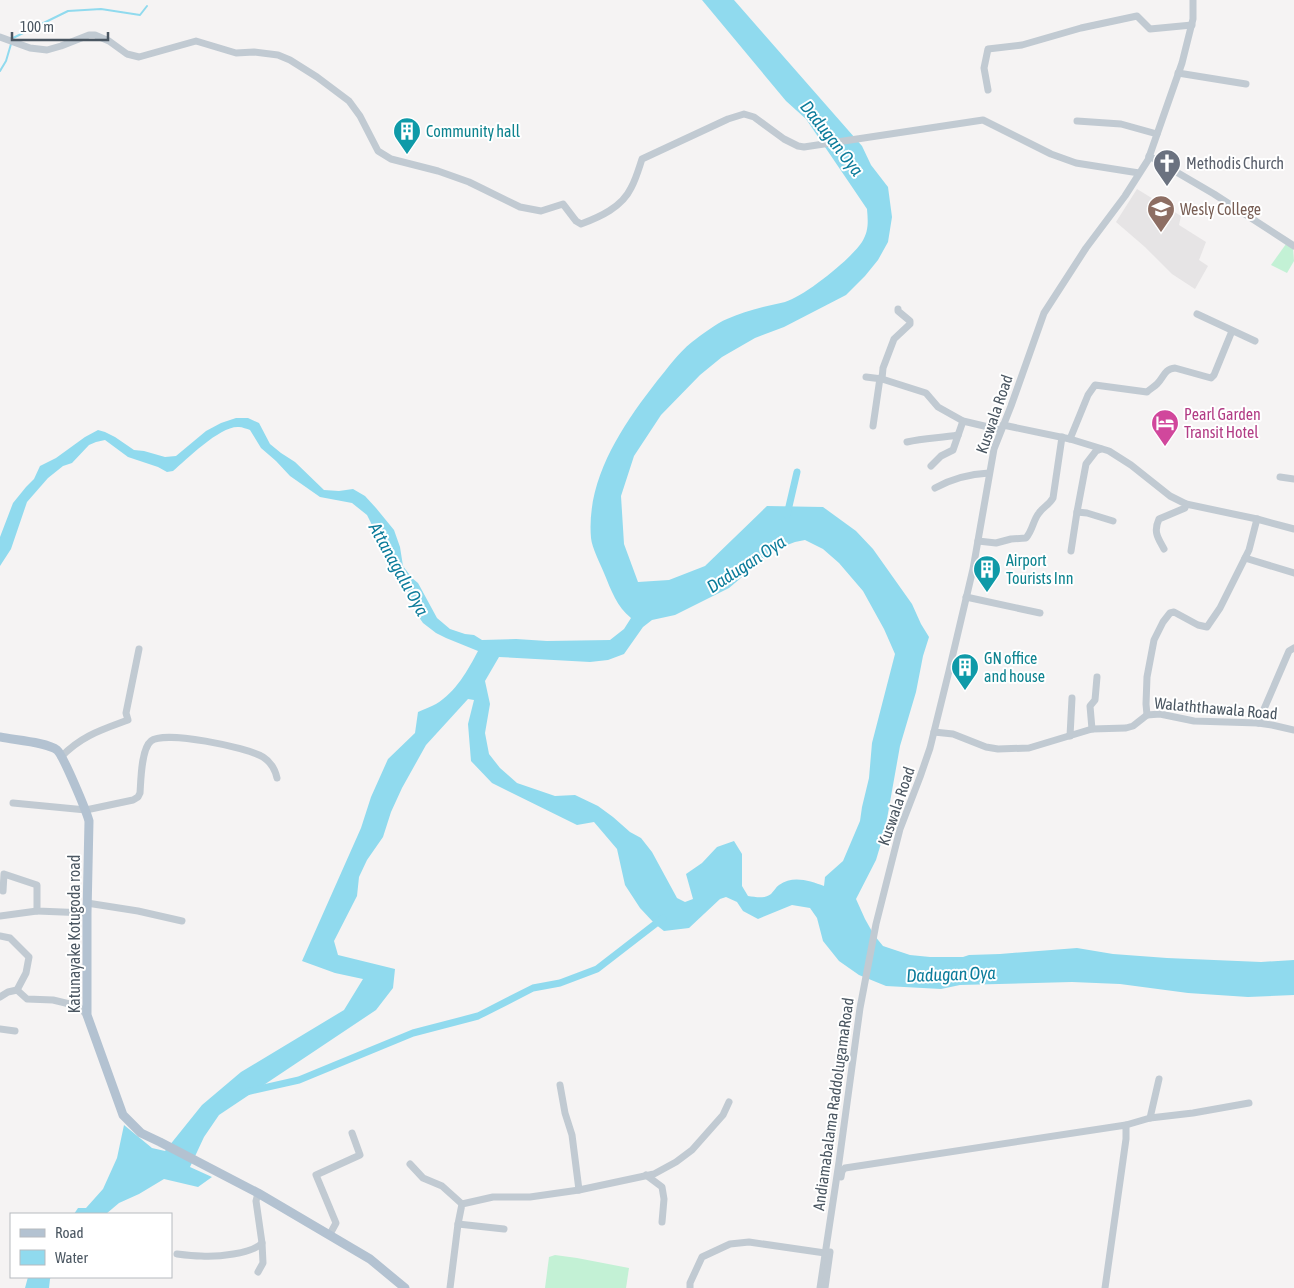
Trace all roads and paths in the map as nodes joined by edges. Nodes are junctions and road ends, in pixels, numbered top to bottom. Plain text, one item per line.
1 (1193, 0) edge
2 (1192, 25) junction
3 (3, 38) edge
4 (1178, 73) junction
5 (1246, 84) dead end
6 (988, 90) dead end
7 (1077, 121) dead end
8 (1157, 134) junction
9 (1149, 156) junction
10 (1139, 173) junction
11 (1294, 246) edge
12 (898, 309) dead end
13 (1197, 314) dead end
14 (1232, 331) junction
15 (1255, 341) dead end
16 (866, 377) dead end
17 (881, 378) junction
18 (963, 421) junction
19 (873, 426) dead end
20 (1002, 428) junction
21 (958, 435) junction
22 (1066, 438) junction
23 (907, 442) dead end
24 (1101, 449) junction
25 (931, 466) dead end
26 (989, 474) junction
27 (1280, 477) dead end
28 (1294, 479) edge
29 (935, 488) dead end
30 (1186, 504) junction
31 (1076, 512) junction
32 (1257, 518) junction
33 (1113, 521) dead end
34 (1294, 529) edge
35 (978, 541) junction
36 (1164, 550) dead end
37 (1071, 551) dead end
38 (1245, 558) junction
39 (1294, 573) edge
40 (966, 598) junction
41 (1040, 613) dead end
42 (1294, 648) edge
43 (140, 649) dead end
44 (1096, 677) dead end
45 (1072, 698) dead end
46 (1147, 715) junction
47 (1258, 723) junction
48 (1092, 729) junction
49 (1294, 730) edge
50 (934, 732) junction
51 (1070, 736) junction
52 (0, 737) edge
53 (61, 757) junction
54 (277, 778) dead end
55 (13, 803) dead end
56 (86, 810) junction
57 (3, 891) dead end
58 (87, 903) junction
59 (37, 911) junction
60 (87, 913) junction
61 (0, 916) edge
62 (182, 921) dead end
63 (876, 924) joint
64 (0, 936) edge
65 (17, 990) junction
66 (0, 997) edge
67 (87, 1015) junction
68 (0, 1029) edge
69 (15, 1031) dead end
70 (1159, 1079) dead end
71 (560, 1085) dead end
72 (729, 1102) dead end
73 (1249, 1103) dead end
74 (1150, 1118) junction
75 (1126, 1125) junction
76 (352, 1133) dead end
77 (410, 1164) dead end
78 (646, 1175) junction
79 (580, 1190) junction
80 (258, 1193) junction
81 (462, 1204) junction
82 (662, 1222) dead end
83 (458, 1224) junction
84 (504, 1229) dead end
85 (330, 1234) junction
86 (262, 1243) junction
87 (825, 1253) junction
88 (177, 1254) dead end
89 (258, 1272) dead end
90 (405, 1288) edge
91 (450, 1288) edge
92 (690, 1288) edge
93 (820, 1288) edge
94 (825, 1288) edge
95 (1105, 1288) edge

1 - 2 street, Kuswala Road
2 - 4 street, Kuswala Road
2 - 6 street
3 - 10 street
4 - 5 street
4 - 8 street, Kuswala Road
7 - 8 street
8 - 9 street, Kuswala Road
9 - 10 street, Kuswala Road
9 - 11 street
10 - 20 street, Kuswala Road
12 - 17 street
13 - 14 street
14 - 15 street
14 - 22 street
16 - 17 street
17 - 18 street
17 - 19 street
18 - 20 street
18 - 21 street
20 - 22 street
20 - 26 street, Kuswala Road
21 - 23 street
21 - 25 street
22 - 24 street
22 - 35 street
24 - 30 street
24 - 31 street
26 - 29 street
26 - 35 street, Kuswala Road
27 - 28 street
30 - 32 street
30 - 36 street
31 - 33 street
31 - 37 street
32 - 34 street
32 - 38 street
35 - 40 street, Kuswala Road
38 - 39 street
38 - 46 street
40 - 41 street
40 - 50 street, Kuswala Road
42 - 47 street
43 - 53 street
44 - 48 street
45 - 51 street
46 - 47 street, Walaththawala Road
46 - 48 street, Walaththawala Road
47 - 49 street, Walaththawala Road
48 - 51 street, Walaththawala Road
50 - 51 street, Walaththawala Road
50 - 63 street, Kuswala Road
52 - 53 main road
53 - 56 main road, Katunayake Kotugoda road
54 - 56 street
55 - 56 street
56 - 58 main road, Katunayake Kotugoda road
57 - 59 street
58 - 60 main road, Katunayake Kotugoda road
58 - 62 street
59 - 60 street
59 - 61 street
60 - 67 main road, Katunayake Kotugoda road
63 - 87 street, Andiamabalama RaddolugamaRoad
64 - 65 street
65 - 66 street
65 - 67 street
67 - 80 main road, Katunayake Kotugoda road
68 - 69 street
70 - 74 street
71 - 79 street
72 - 78 street
73 - 74 street
74 - 75 street
75 - 94 street
75 - 95 street
76 - 85 street
77 - 81 street
78 - 79 street
78 - 82 street
79 - 81 street
80 - 85 main road, Katunayake Kotugoda road
80 - 86 street
81 - 83 street
83 - 84 street
83 - 91 street
85 - 90 main road, Katunayake Kotugoda road
86 - 88 street
86 - 89 street
87 - 92 street
87 - 93 street, Andiamabalama RaddolugamaRoad

